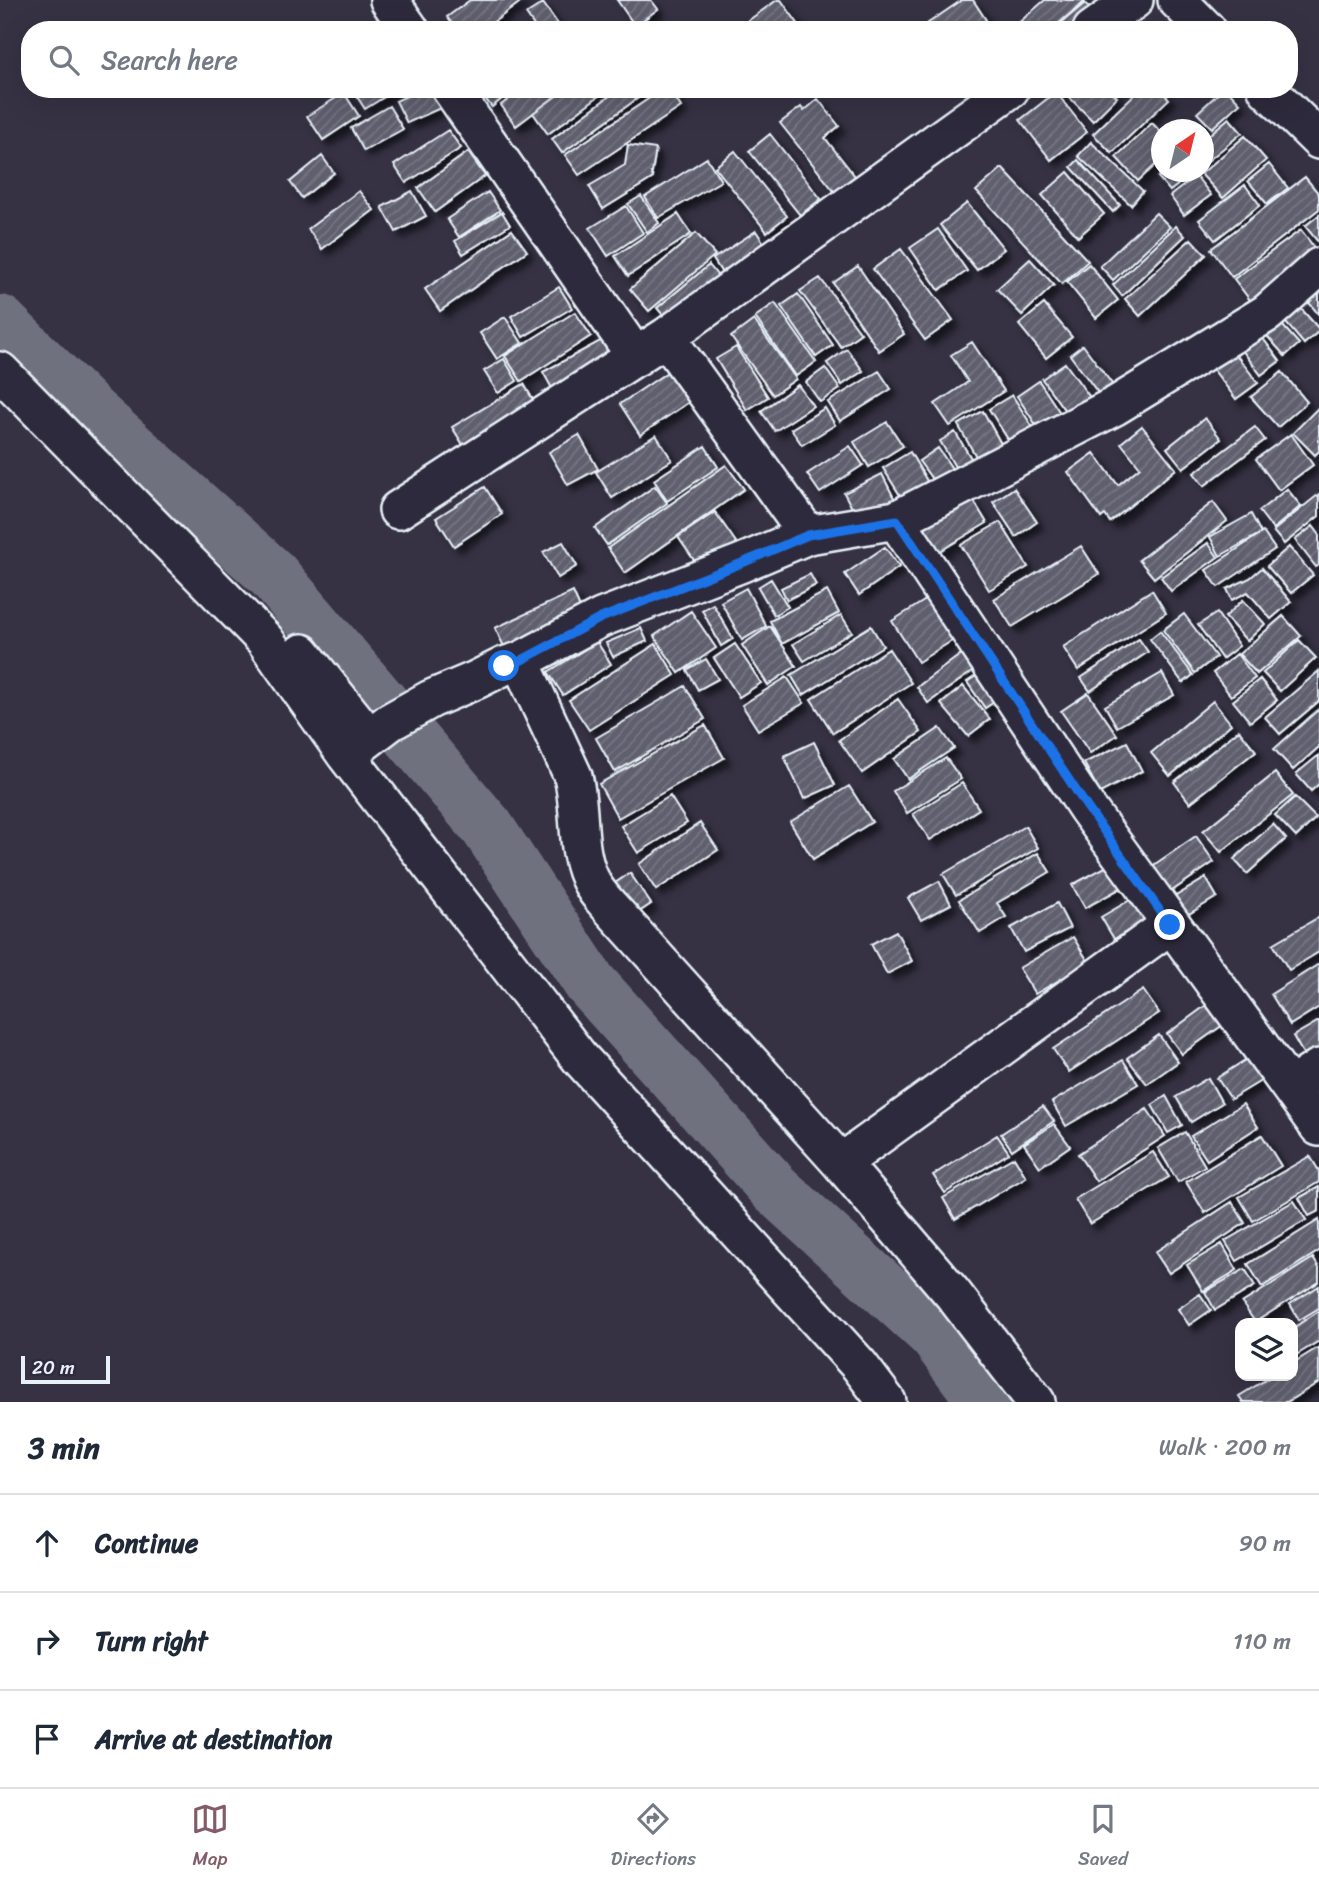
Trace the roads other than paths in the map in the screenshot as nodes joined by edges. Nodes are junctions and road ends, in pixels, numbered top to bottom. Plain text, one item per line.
1 (389, 0) edge
2 (1134, 0) edge
3 (1177, 0) edge
4 (404, 21) edge
5 (1105, 21) edge
6 (1198, 21) edge
7 (457, 98) edge
8 (998, 98) edge
9 (1277, 98) edge
10 (1319, 140) edge
11 (1319, 267) edge
12 (666, 337) junction
13 (0, 351) edge
14 (636, 357) junction
15 (0, 371) edge
16 (398, 510) dead end
17 (897, 520) junction
18 (808, 535) junction
19 (500, 669) junction
20 (369, 738) junction
21 (1170, 925) junction
22 (1305, 1078) edge
23 (1319, 1127) edge
24 (841, 1163) junction
25 (887, 1402) edge
26 (1036, 1402) edge

1 - 4 street
2 - 5 street
3 - 6 street
7 - 14 street
8 - 12 street
9 - 10 street
11 - 17 street
12 - 14 street
12 - 18 street
13 - 20 street
14 - 16 street
15 - 20 street
17 - 18 street
17 - 21 street
18 - 19 street
19 - 20 street
19 - 24 street
20 - 25 street
21 - 22 street
21 - 24 street
22 - 23 street
24 - 26 street

